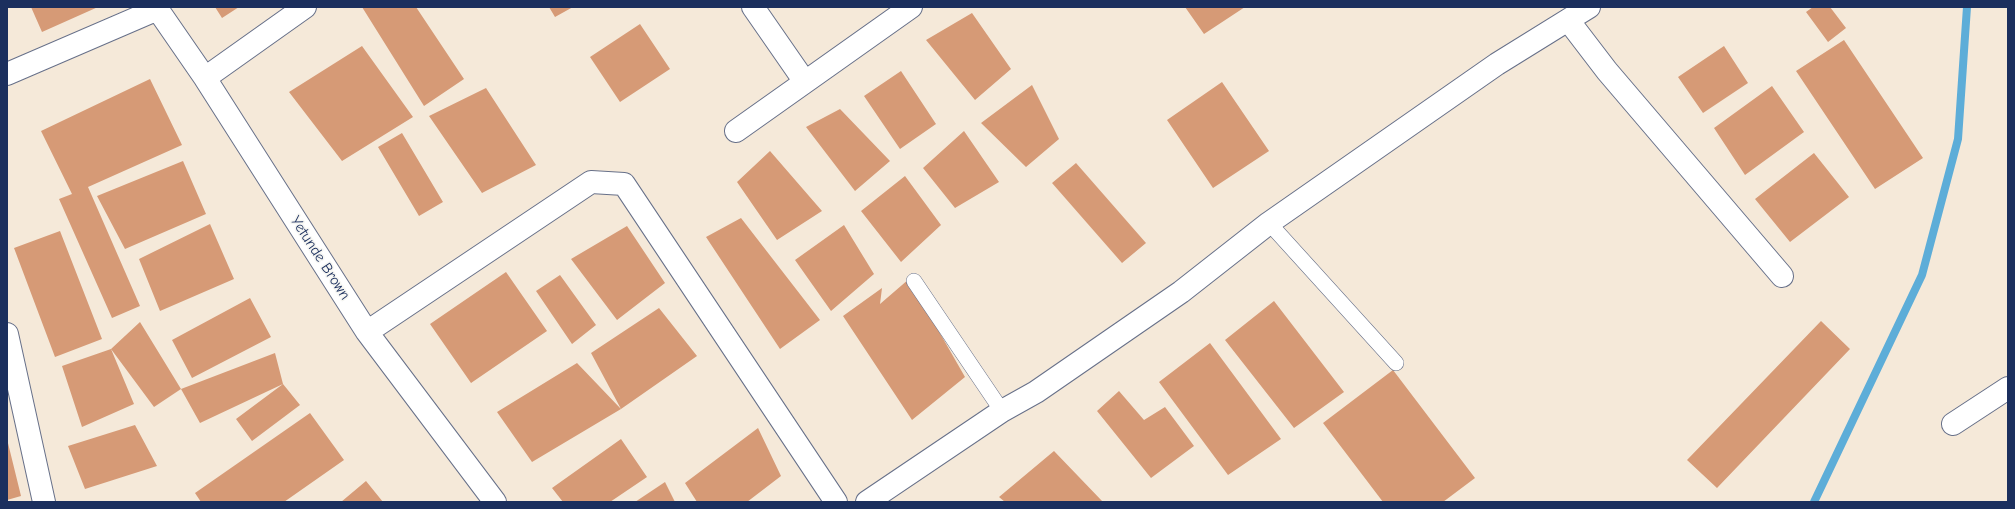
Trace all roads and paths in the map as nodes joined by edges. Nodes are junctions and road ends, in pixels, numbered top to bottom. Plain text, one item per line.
1 (305, 7) edge
2 (753, 7) edge
3 (912, 7) edge
4 (1589, 7) edge
5 (157, 8) edge
6 (1568, 20) junction
7 (7, 74) edge
8 (205, 78) junction
9 (805, 82) junction
10 (736, 131) dead end
11 (1269, 223) junction
12 (1782, 276) dead end
13 (914, 281) dead end
14 (367, 332) junction
15 (7, 334) edge
16 (1396, 364) dead end
17 (2008, 388) edge
18 (1002, 411) junction
19 (1953, 424) dead end
20 (44, 502) edge
21 (494, 502) edge
22 (836, 502) edge
23 (867, 502) edge

1 - 8 street
2 - 9 street
3 - 9 street
4 - 6 street
5 - 7 street
5 - 8 street, Yetunde Brown
6 - 11 street
6 - 12 street
8 - 14 street, Yetunde Brown
9 - 10 street
11 - 16 lane
11 - 18 street
13 - 18 lane
14 - 21 street, Yetunde Brown
14 - 22 street
15 - 20 street
17 - 19 street
18 - 23 street

